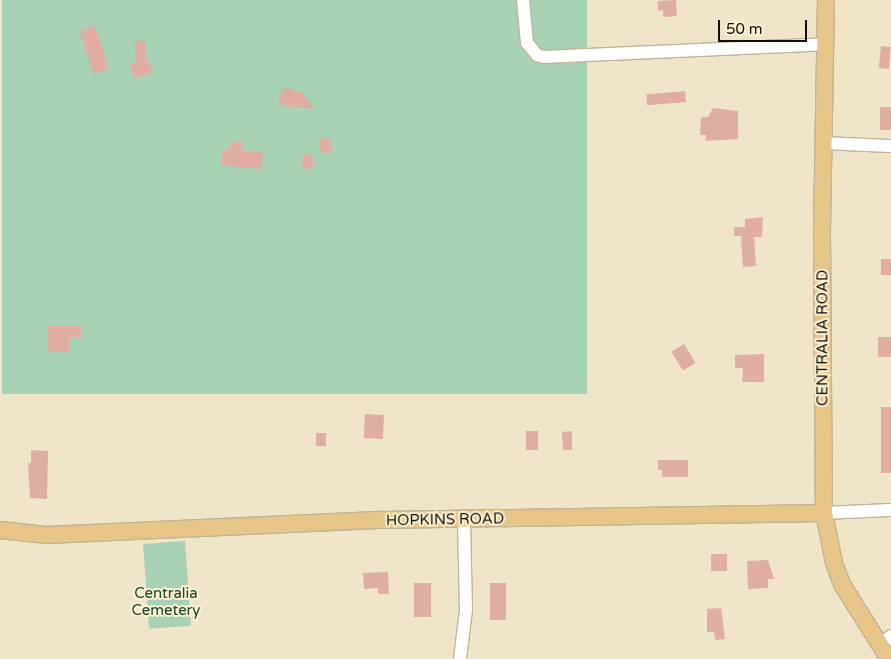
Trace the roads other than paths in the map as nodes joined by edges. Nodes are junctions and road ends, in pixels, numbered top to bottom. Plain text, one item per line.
1 (523, 0) edge
2 (826, 0) edge
3 (825, 44) junction
4 (823, 143) junction
5 (891, 146) edge
6 (891, 510) edge
7 (824, 514) junction
8 (464, 519) junction
9 (0, 530) edge
10 (885, 640) edge
11 (460, 659) edge
12 (890, 659) edge

1 - 3 street
2 - 3 main road, CENTRALIA ROAD
3 - 4 main road, CENTRALIA ROAD
4 - 5 street
4 - 7 main road, CENTRALIA ROAD
6 - 7 street, HOPKINS ROAD
7 - 8 main road, HOPKINS ROAD
7 - 10 main road, CENTRALIA ROAD
8 - 9 main road, HOPKINS ROAD
8 - 11 street
10 - 12 main road, CENTRALIA ROAD

